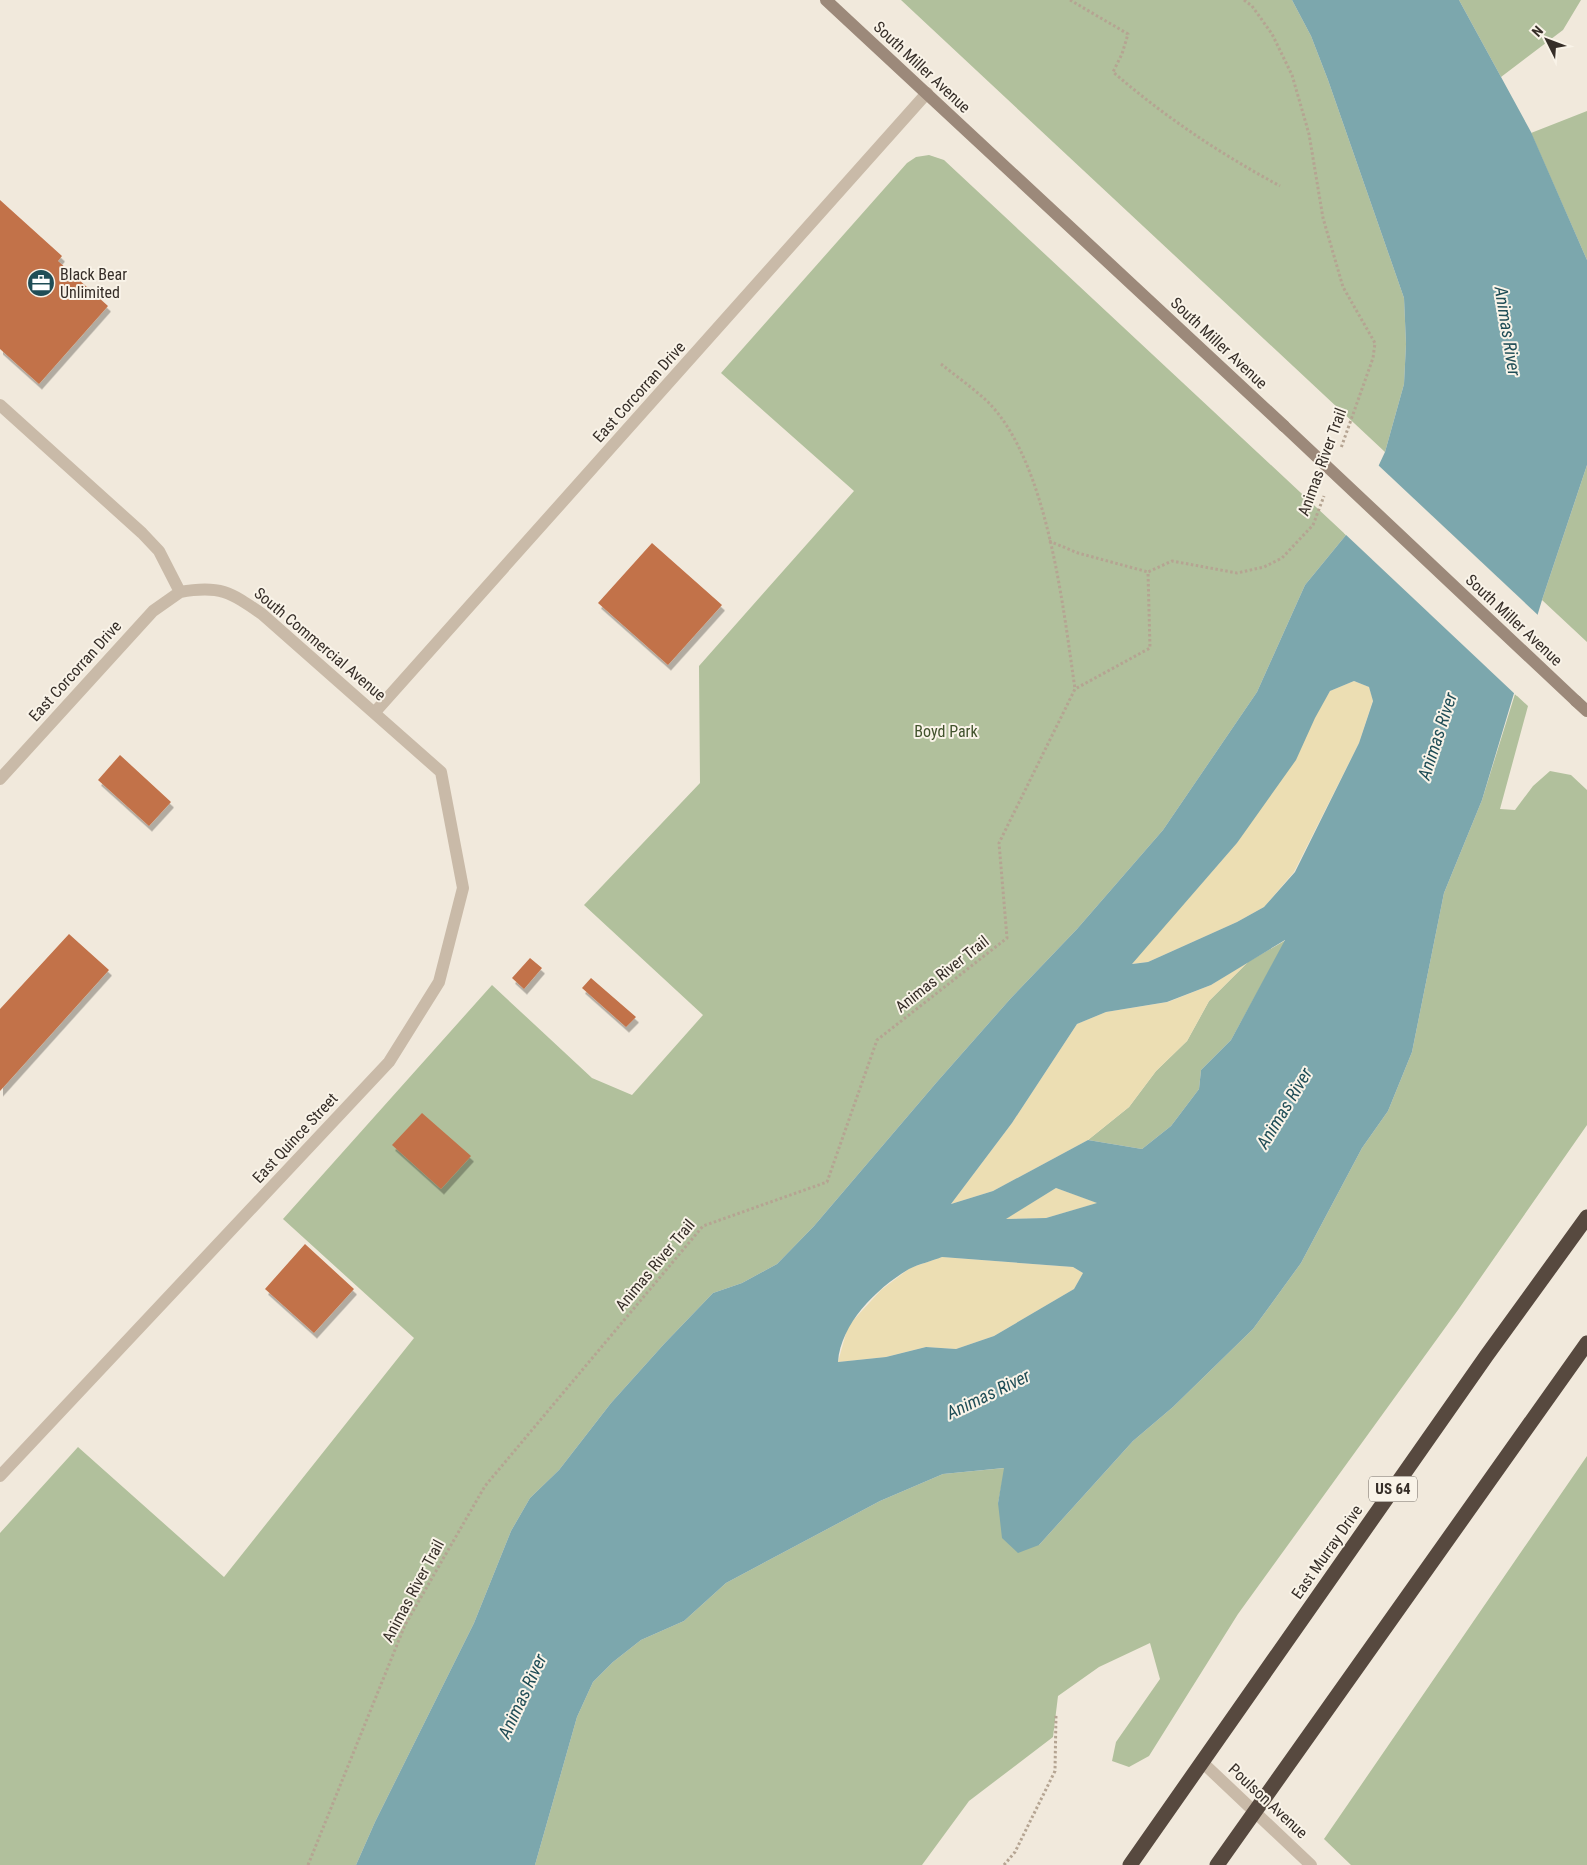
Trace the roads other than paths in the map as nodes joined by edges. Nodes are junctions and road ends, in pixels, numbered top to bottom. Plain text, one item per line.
1 (826, 0) edge
2 (927, 93) junction
3 (0, 405) edge
4 (180, 592) junction
5 (1587, 711) edge
6 (375, 712) junction
7 (440, 772) joint
8 (0, 779) edge
9 (1587, 1217) edge
10 (1587, 1343) edge
11 (0, 1476) edge
12 (1202, 1762) junction
13 (1256, 1812) junction
14 (1130, 1865) edge
15 (1217, 1865) edge
16 (1311, 1865) edge

1 - 2 main road, South Miller Avenue
2 - 5 main road, South Miller Avenue, bridge
2 - 6 street, East Corcorran Drive
3 - 4 street
4 - 6 street, South Commercial Avenue
4 - 8 street, East Corcorran Drive
6 - 7 street, South Commercial Avenue
7 - 11 street, East Quince Street
9 - 12 highway, East Murray Drive / US 64
10 - 13 highway
12 - 13 street, Poulson Avenue
12 - 14 highway, US 64
13 - 15 highway
13 - 16 street, Poulson Avenue

